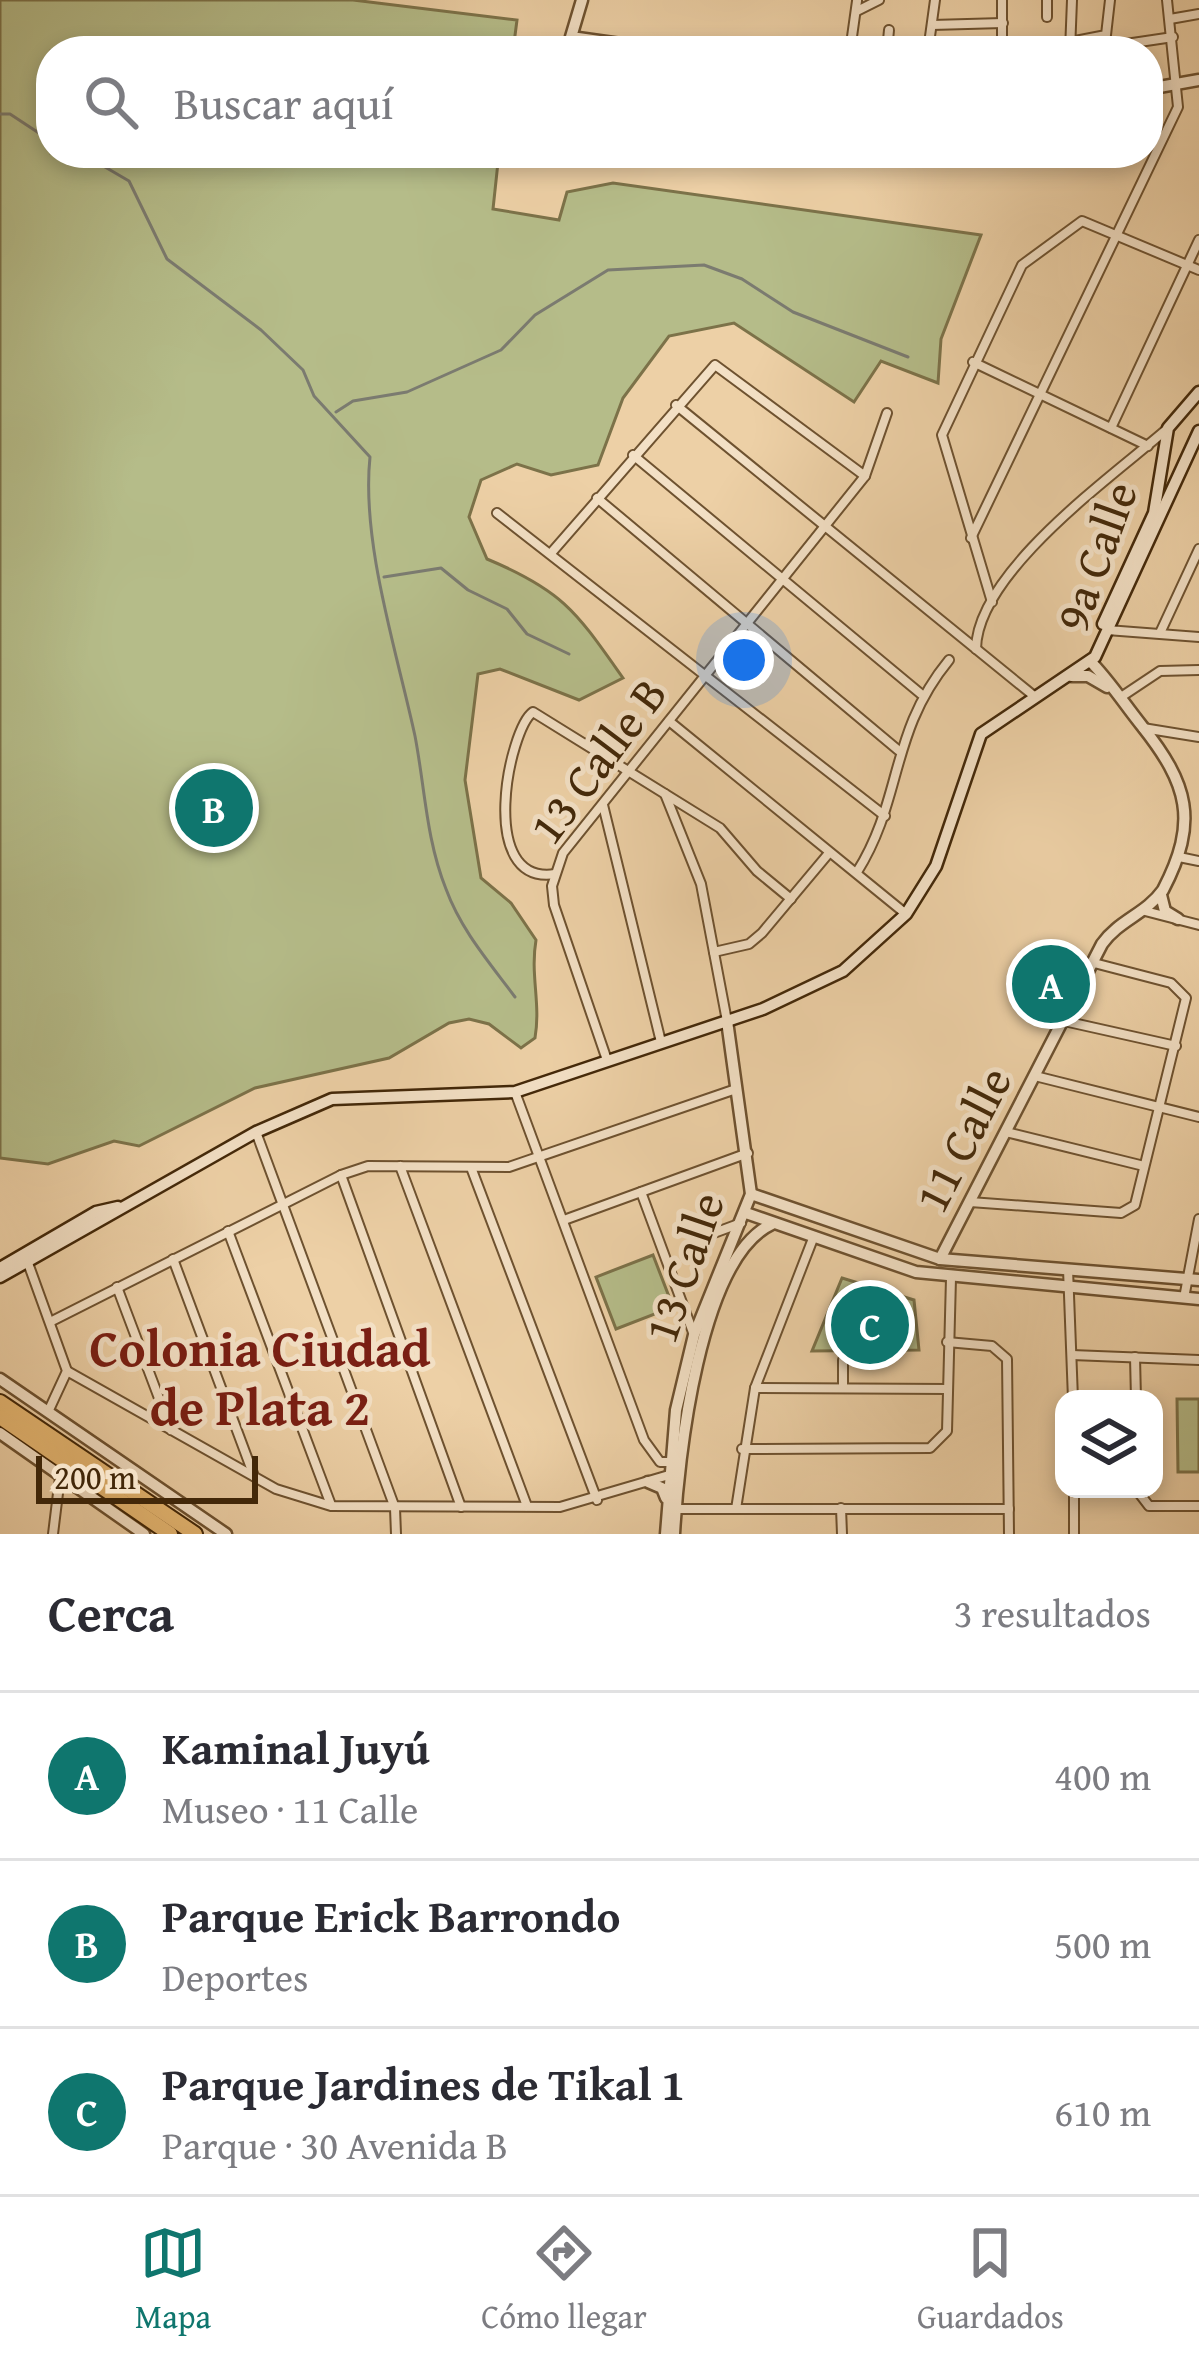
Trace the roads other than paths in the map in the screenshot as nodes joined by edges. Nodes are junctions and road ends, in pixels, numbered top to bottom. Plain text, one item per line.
1 (582, 0) edge
2 (879, 0) edge
3 (935, 0) edge
4 (1003, 0) edge
5 (1047, 0) edge
6 (1072, 0) edge
7 (1110, 0) edge
8 (1167, 0) edge
9 (857, 6) edge
10 (1199, 14) edge
11 (1047, 17) dead end
12 (1170, 19) junction
13 (1003, 23) junction
14 (932, 25) junction
15 (890, 30) dead end
16 (571, 36) edge
17 (852, 36) edge
18 (889, 36) edge
19 (930, 36) edge
20 (1003, 36) edge
21 (1070, 36) edge
22 (1104, 36) edge
23 (1172, 37) junction
24 (1163, 38) edge
25 (1199, 80) edge
26 (1179, 84) junction
27 (1163, 86) edge
28 (1163, 140) edge
29 (1150, 168) edge
30 (1120, 233) junction
31 (1199, 240) edge
32 (1187, 265) junction
33 (1199, 270) edge
34 (973, 362) junction
35 (1199, 392) edge
36 (1042, 394) junction
37 (676, 406) junction
38 (887, 413) dead end
39 (1180, 417) junction
40 (1111, 428) junction
41 (1168, 428) junction
42 (1199, 430) edge
43 (1148, 446) junction
44 (633, 455) junction
45 (1184, 462) junction
46 (1199, 470) edge
47 (865, 476) junction
48 (597, 498) junction
49 (497, 513) dead end
50 (825, 526) junction
51 (970, 538) junction
52 (1199, 549) edge
53 (552, 552) junction
54 (784, 578) junction
55 (992, 602) junction
56 (986, 617) junction
57 (746, 625) junction
58 (1107, 630) junction
59 (956, 632) junction
60 (1160, 633) junction
61 (1199, 637) edge
62 (976, 649) junction
63 (949, 659) dead end
64 (1090, 661) junction
65 (1199, 670) edge
66 (707, 674) junction
67 (1071, 676) junction
68 (921, 694) junction
69 (1117, 695) junction
70 (1034, 696) junction
71 (669, 721) junction
72 (1143, 728) junction
73 (1199, 736) edge
74 (898, 750) junction
75 (629, 770) junction
76 (664, 793) junction
77 (603, 805) junction
78 (885, 816) junction
79 (829, 853) junction
80 (1179, 857) junction
81 (1199, 861) edge
82 (857, 872) junction
83 (555, 874) junction
84 (1162, 891) junction
85 (791, 899) junction
86 (1145, 911) junction
87 (906, 914) junction
88 (1178, 920) junction
89 (1199, 925) edge
90 (713, 952) junction
91 (1094, 963) junction
92 (727, 1021) junction
93 (1064, 1021) junction
94 (661, 1042) junction
95 (1176, 1046) junction
96 (607, 1060) junction
97 (1035, 1076) junction
98 (736, 1090) junction
99 (515, 1092) junction
100 (1161, 1108) junction
101 (1199, 1117) edge
102 (256, 1132) junction
103 (1006, 1132) junction
104 (748, 1153) junction
105 (542, 1158) junction
106 (400, 1166) junction
107 (1144, 1166) junction
108 (472, 1170) junction
109 (340, 1175) junction
110 (641, 1192) junction
111 (751, 1194) junction
112 (969, 1202) junction
113 (282, 1203) junction
114 (745, 1218) junction
115 (1199, 1219) edge
116 (564, 1220) junction
117 (768, 1223) junction
118 (228, 1231) junction
119 (814, 1236) junction
120 (698, 1239) dead end
121 (734, 1241) junction
122 (908, 1249) junction
123 (173, 1258) junction
124 (25, 1259) junction
125 (940, 1259) junction
126 (904, 1268) junction
127 (0, 1269) edge
128 (1068, 1269) junction
129 (951, 1278) junction
130 (1193, 1279) edge
131 (117, 1288) junction
132 (1068, 1290) junction
133 (1184, 1298) junction
134 (1199, 1299) edge
135 (52, 1321) junction
136 (694, 1335) junction
137 (947, 1342) junction
138 (1072, 1354) junction
139 (1136, 1357) junction
140 (843, 1360) dead end
141 (1199, 1360) edge
142 (67, 1371) junction
143 (0, 1379) edge
144 (755, 1388) junction
145 (843, 1388) junction
146 (948, 1388) junction
147 (1072, 1390) edge
148 (1136, 1390) edge
149 (0, 1402) edge
150 (47, 1414) junction
151 (0, 1417) edge
152 (172, 1432) junction
153 (0, 1433) edge
154 (644, 1440) junction
155 (742, 1449) junction
156 (669, 1468) junction
157 (60, 1477) junction
158 (255, 1478) junction
159 (648, 1482) junction
160 (1074, 1498) edge
161 (1140, 1498) edge
162 (597, 1500) junction
163 (671, 1505) junction
164 (331, 1506) junction
165 (1199, 1506) edge
166 (461, 1507) junction
167 (527, 1507) junction
168 (395, 1508) junction
169 (841, 1508) junction
170 (736, 1509) junction
171 (1009, 1509) junction
172 (53, 1534) edge
173 (145, 1534) edge
174 (170, 1534) edge
175 (195, 1534) edge
176 (226, 1534) edge
177 (396, 1534) edge
178 (670, 1534) edge
179 (842, 1534) edge
180 (1009, 1534) edge
181 (1075, 1534) edge

1 - 16 street
2 - 9 street
3 - 14 street
4 - 13 street
5 - 11 street
6 - 21 street
7 - 22 street
8 - 12 street
9 - 17 street
10 - 12 street
12 - 23 street
13 - 14 street
13 - 20 street
14 - 19 street
15 - 18 street
23 - 24 street
23 - 26 street
25 - 26 street
26 - 27 street
26 - 28 street
29 - 30 street
30 - 32 street
30 - 34 street
30 - 36 street
31 - 32 street
32 - 33 street
32 - 40 street
34 - 36 street
34 - 51 street
35 - 39 street, 9a Calle
36 - 40 street
36 - 51 street
37 - 44 street
37 - 47 street
37 - 50 street
38 - 47 street, 13 Calle B
39 - 41 street, 9a Calle
39 - 42 street
40 - 43 street
41 - 43 street
41 - 64 street, 9a Calle
42 - 45 street, 9a Calle
43 - 55 street
44 - 48 street
44 - 54 street
45 - 46 street
45 - 58 street, 9a Calle
47 - 50 street, 13 Calle B
48 - 53 street
48 - 57 street
49 - 53 street
50 - 54 street, 13 Calle B
50 - 59 street
51 - 55 street
52 - 60 street
53 - 66 street
54 - 57 street, 13 Calle B
54 - 68 street
55 - 56 street
56 - 59 street
56 - 62 street
57 - 66 street, 13 Calle B
57 - 74 street
58 - 60 street
58 - 64 street, 9a Calle
59 - 62 street
60 - 61 street
62 - 70 street
63 - 68 street
64 - 67 street
64 - 69 street, 11 Calle
65 - 69 street
66 - 71 street, 13 Calle B
66 - 78 street
67 - 69 street
67 - 70 street
68 - 74 street
69 - 72 street, 11 Calle
70 - 87 street
71 - 75 street, 13 Calle B
71 - 79 street
72 - 73 street
72 - 80 street, 11 Calle
74 - 78 street
75 - 76 street
75 - 77 street, 13 Calle B
75 - 83 street
76 - 85 street
76 - 90 street, 13 Calle
77 - 83 street, 13 Calle B
77 - 94 street
78 - 82 street
79 - 82 street
79 - 85 street
80 - 81 street
80 - 84 street, 11 Calle
82 - 87 street
83 - 96 street, 13 Calle B
84 - 86 street, 11 Calle
84 - 88 street
85 - 90 street
86 - 88 street
86 - 91 street, 11 Calle
87 - 92 street
88 - 89 street
90 - 92 street, 13 Calle
91 - 93 street, 11 Calle
91 - 95 street
92 - 94 street
92 - 98 street, 13 Calle
93 - 95 street
93 - 97 street, 11 Calle
94 - 96 street
95 - 100 street
96 - 99 street
97 - 100 street
97 - 103 street, 11 Calle
98 - 104 street, 13 Calle
98 - 105 street
99 - 102 street
99 - 105 street
100 - 101 street
100 - 107 street
102 - 113 street
102 - 124 street
103 - 107 street
103 - 112 street, 11 Calle
104 - 110 street
104 - 111 street, 13 Calle
105 - 108 street
105 - 116 street
106 - 108 street
106 - 109 street
106 - 167 street
107 - 112 street
108 - 162 street
109 - 113 street
109 - 166 street
110 - 116 street
110 - 136 street
111 - 114 street, 13 Calle
111 - 122 street
112 - 125 street, 11 Calle
113 - 118 street
113 - 168 street
114 - 117 street
114 - 120 street
114 - 121 street, 13 Calle
115 - 130 street
116 - 154 street
117 - 119 street
117 - 121 street
117 - 163 street, 13 Calle
118 - 123 street
118 - 164 street
119 - 126 street
119 - 144 street
121 - 136 street, 13 Calle
122 - 125 street
122 - 126 street
123 - 131 street
123 - 158 street
124 - 127 street
124 - 135 street
125 - 128 street
126 - 129 street
128 - 130 street
128 - 132 street
129 - 132 street
129 - 137 street, 11 Calle
130 - 133 street
131 - 135 street
131 - 152 street
132 - 133 street
132 - 138 street
133 - 134 street
135 - 142 street
136 - 156 street, 13 Calle
137 - 146 street, 11 Calle
137 - 171 street
138 - 139 street
138 - 147 street
139 - 141 street
139 - 148 street
140 - 145 street
142 - 150 street
142 - 152 street
143 - 150 street
144 - 145 street
144 - 155 street
145 - 146 street
146 - 155 street, 11 Calle
149 - 175 highway
150 - 176 street
151 - 174 highway
152 - 158 street
153 - 157 street
154 - 156 street
154 - 159 street
155 - 170 street
156 - 159 street
156 - 163 street, 13 Calle
157 - 172 street
157 - 173 street
158 - 164 street
159 - 162 street
159 - 163 street
160 - 181 street
161 - 165 street
162 - 167 street
163 - 170 street
163 - 178 street, 13 Calle
164 - 168 street
166 - 167 street
166 - 168 street
168 - 177 street
169 - 170 street
169 - 171 street
169 - 179 street
171 - 180 street

